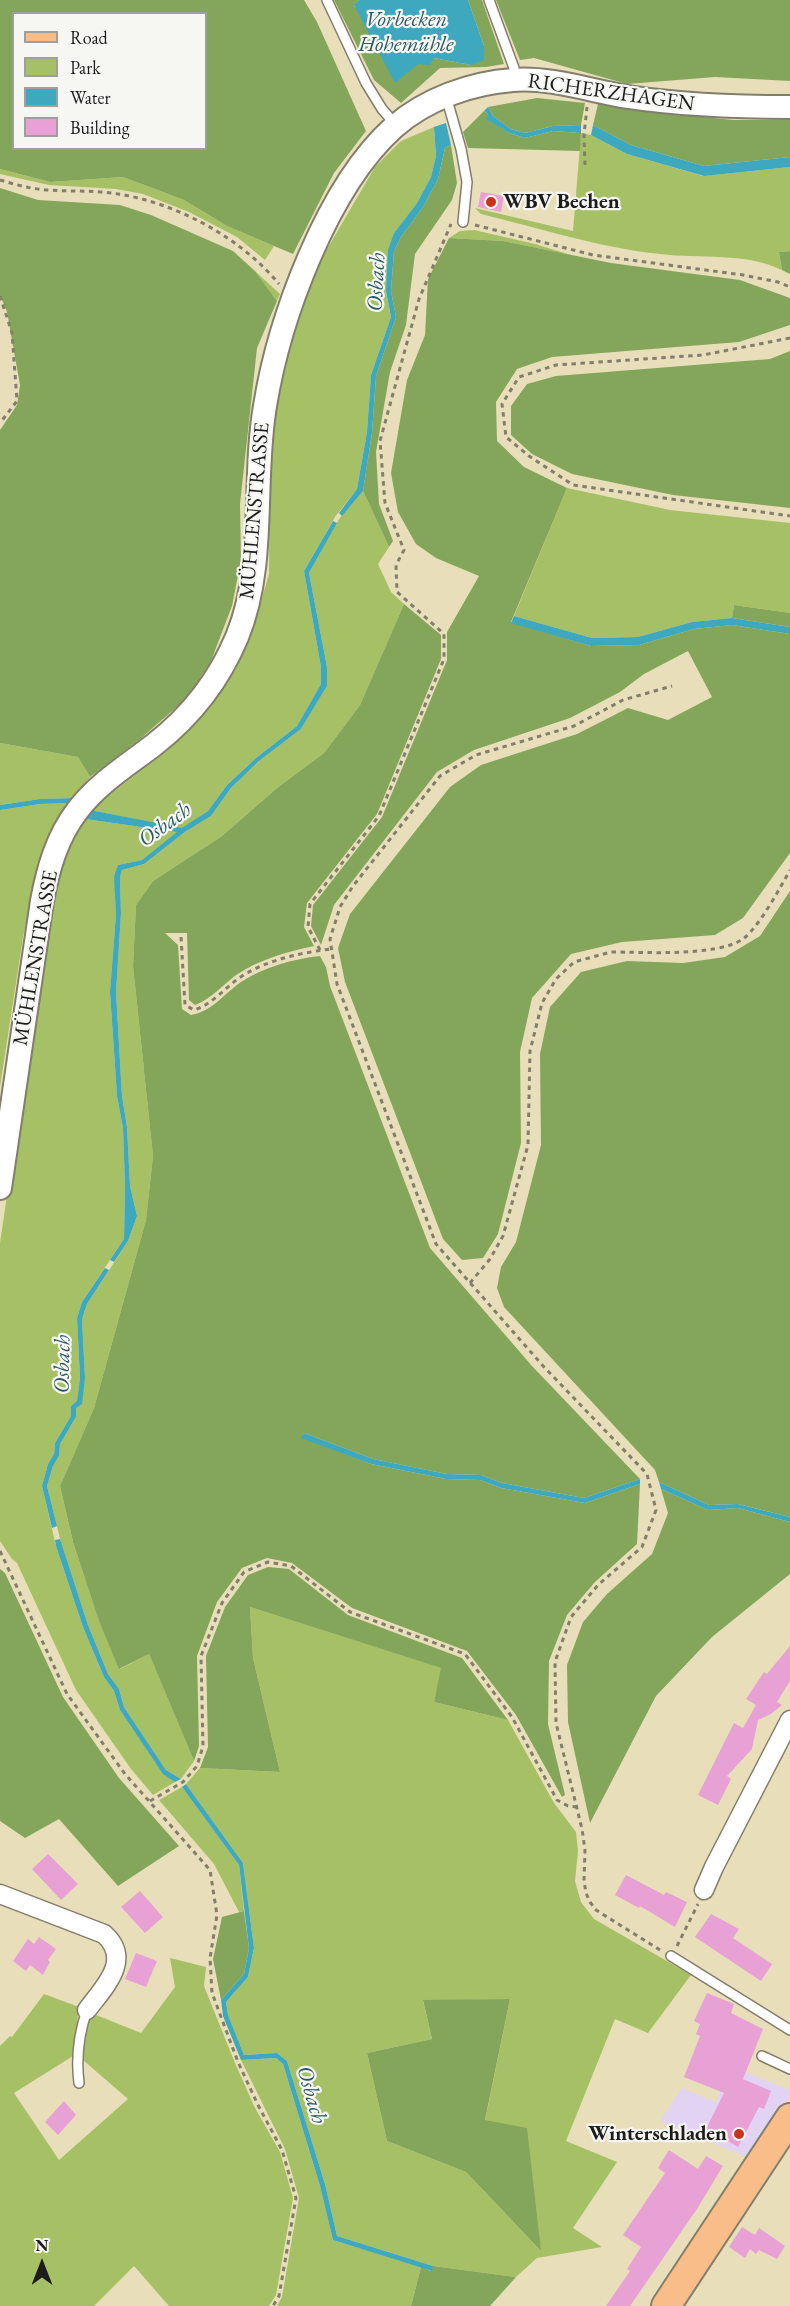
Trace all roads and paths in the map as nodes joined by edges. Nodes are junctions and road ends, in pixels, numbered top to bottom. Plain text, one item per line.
1 (327, 0) edge
2 (489, 0) edge
3 (515, 80) junction
4 (593, 91) junction
5 (446, 96) junction
6 (790, 106) edge
7 (396, 125) junction
8 (585, 165) dead end
9 (0, 180) edge
10 (463, 222) junction
11 (790, 287) edge
12 (0, 296) edge
13 (292, 300) junction
14 (790, 338) edge
15 (0, 423) edge
16 (790, 516) edge
17 (672, 686) dead end
18 (790, 870) edge
19 (181, 937) dead end
20 (331, 949) junction
21 (321, 950) junction
22 (0, 1188) edge
23 (470, 1283) junction
24 (0, 1551) edge
25 (790, 1720) edge
26 (150, 1801) junction
27 (578, 1807) junction
28 (704, 1890) joint
29 (0, 1894) edge
30 (671, 1956) junction
31 (87, 2010) joint
32 (790, 2031) edge
33 (762, 2056) dead end
34 (790, 2068) edge
35 (79, 2083) dead end
36 (790, 2118) edge
37 (273, 2306) edge
38 (666, 2306) edge

1 - 7 lane
2 - 3 lane
3 - 4 street, RICHERZHAGEN
3 - 5 street, RICHERZHAGEN
4 - 6 street, RICHERZHAGEN
4 - 8 path
5 - 7 street, RICHERZHAGEN
5 - 10 lane
7 - 13 street, RICHERZHAGEN
9 - 13 path
10 - 11 path
10 - 21 path
12 - 15 path
13 - 22 street, MÜHLENSTRASSE
14 - 16 path
17 - 20 path
18 - 23 path
19 - 21 path
20 - 21 path
20 - 23 path
23 - 27 path
24 - 26 path
25 - 28 street
26 - 27 path
26 - 37 path
27 - 30 path
28 - 30 path
29 - 31 street
30 - 32 lane
31 - 35 lane
33 - 34 lane
36 - 38 main road

